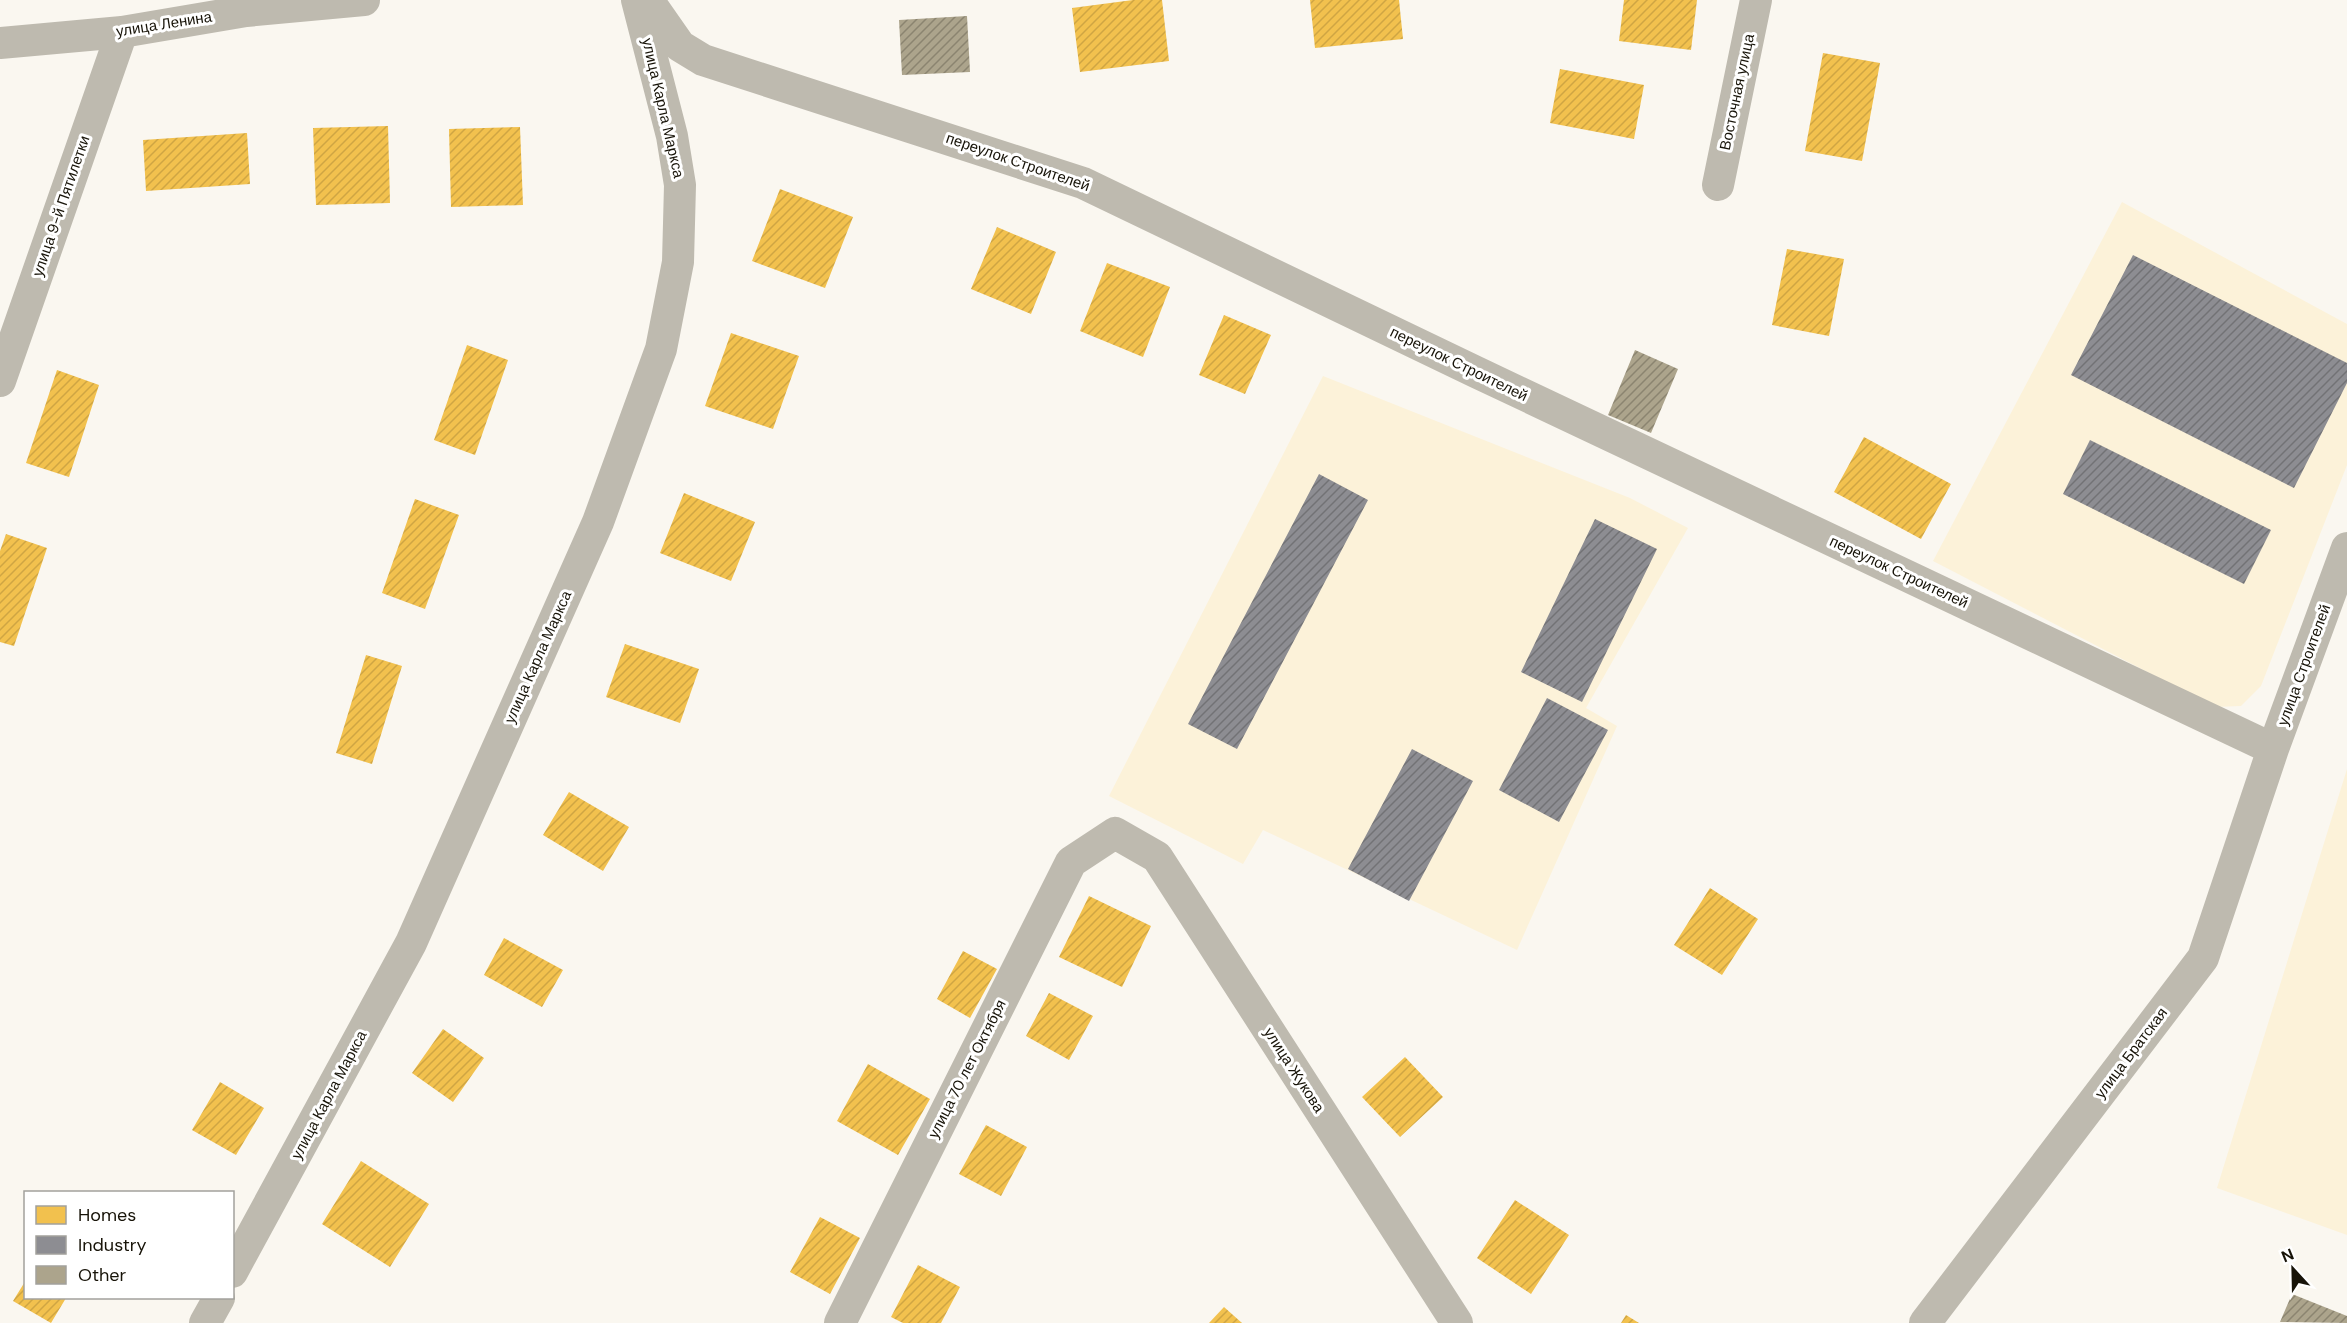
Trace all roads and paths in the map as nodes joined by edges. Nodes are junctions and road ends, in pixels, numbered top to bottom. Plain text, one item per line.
1 (364, 0) edge
2 (637, 0) edge
3 (648, 0) edge
4 (1756, 0) edge
5 (245, 6) edge
6 (122, 32) junction
7 (0, 43) edge
8 (1718, 185) dead end
9 (0, 381) edge
10 (2347, 548) edge
11 (2273, 749) junction
12 (1115, 832) joint
13 (234, 1268) edge
14 (218, 1299) edge
15 (205, 1323) edge
16 (840, 1323) edge
17 (1457, 1323) edge
18 (1925, 1323) edge

1 - 5 street, улица Ленина
2 - 13 street, улица Карла Маркса
3 - 11 street, переулок Строителей
4 - 8 street, Восточная улица
5 - 6 street, улица Ленина
6 - 7 street, улица Ленина
6 - 9 street, улица 9-й Пятилетки
10 - 11 street, улица Строителей
11 - 18 street, улица Братская
12 - 16 street, улица 70 лет Октября
12 - 17 street, улица Жукова
14 - 15 street

